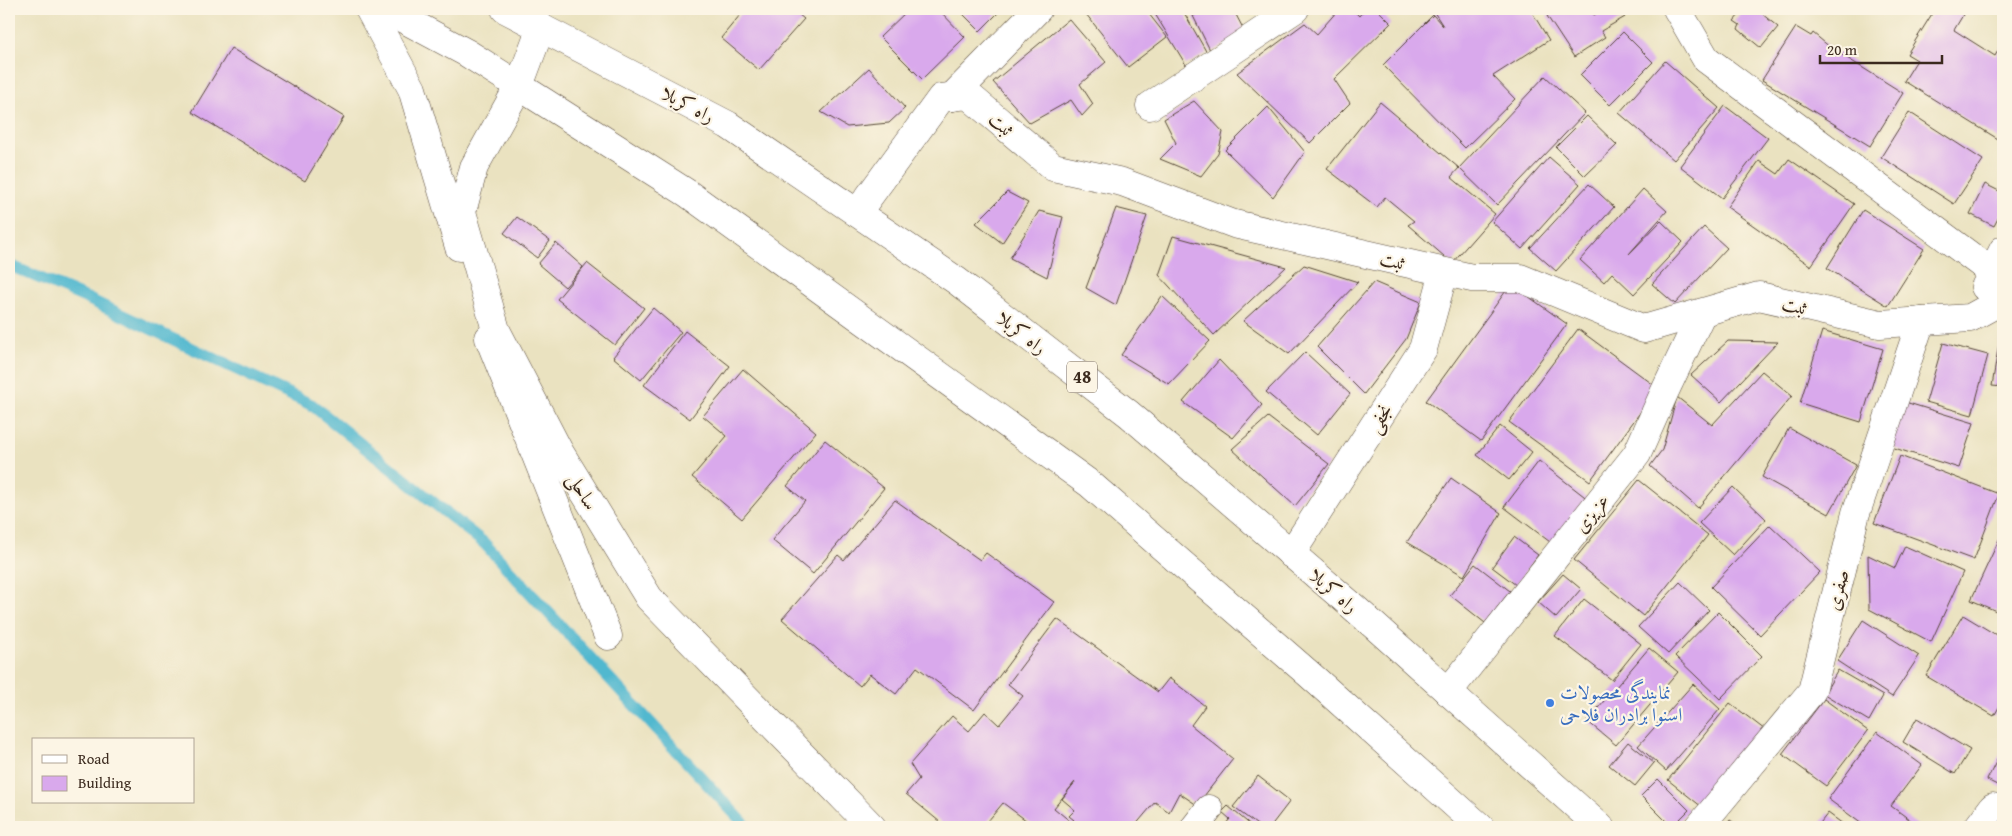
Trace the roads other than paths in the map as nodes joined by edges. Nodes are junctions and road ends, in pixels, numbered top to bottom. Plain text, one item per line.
1 (369, 9) edge
2 (385, 9) edge
3 (505, 9) edge
4 (1038, 9) edge
5 (1295, 9) edge
6 (1677, 9) edge
7 (540, 27) junction
8 (519, 86) junction
9 (952, 97) junction
10 (1150, 106) dead end
11 (857, 213) junction
12 (1998, 261) edge
13 (1444, 272) junction
14 (2003, 300) edge
15 (1702, 314) junction
16 (1970, 318) junction
17 (1921, 321) junction
18 (1291, 554) junction
19 (608, 636) dead end
20 (1448, 692) junction
21 (872, 827) edge
22 (1480, 827) edge
23 (1600, 827) edge
24 (1699, 827) edge

1 - 19 street
2 - 8 street
3 - 7 street, راه کربلا / 48
4 - 9 street
5 - 10 street
6 - 12 street
7 - 8 street, ساحلی
7 - 11 street, راه کربلا / 48
8 - 21 street, ساحلی
8 - 22 street
9 - 11 street
9 - 13 street, ثبت
11 - 18 street, راه کربلا / 48
12 - 16 street
13 - 15 street, ثبت
13 - 18 street, نجفی
14 - 16 street, ثبت
15 - 17 street, ثبت
15 - 20 street, عزیزی
16 - 17 street, ثبت
17 - 24 street, صفری
18 - 20 street, راه کربلا / 48
20 - 23 street, راه کربلا / 48

